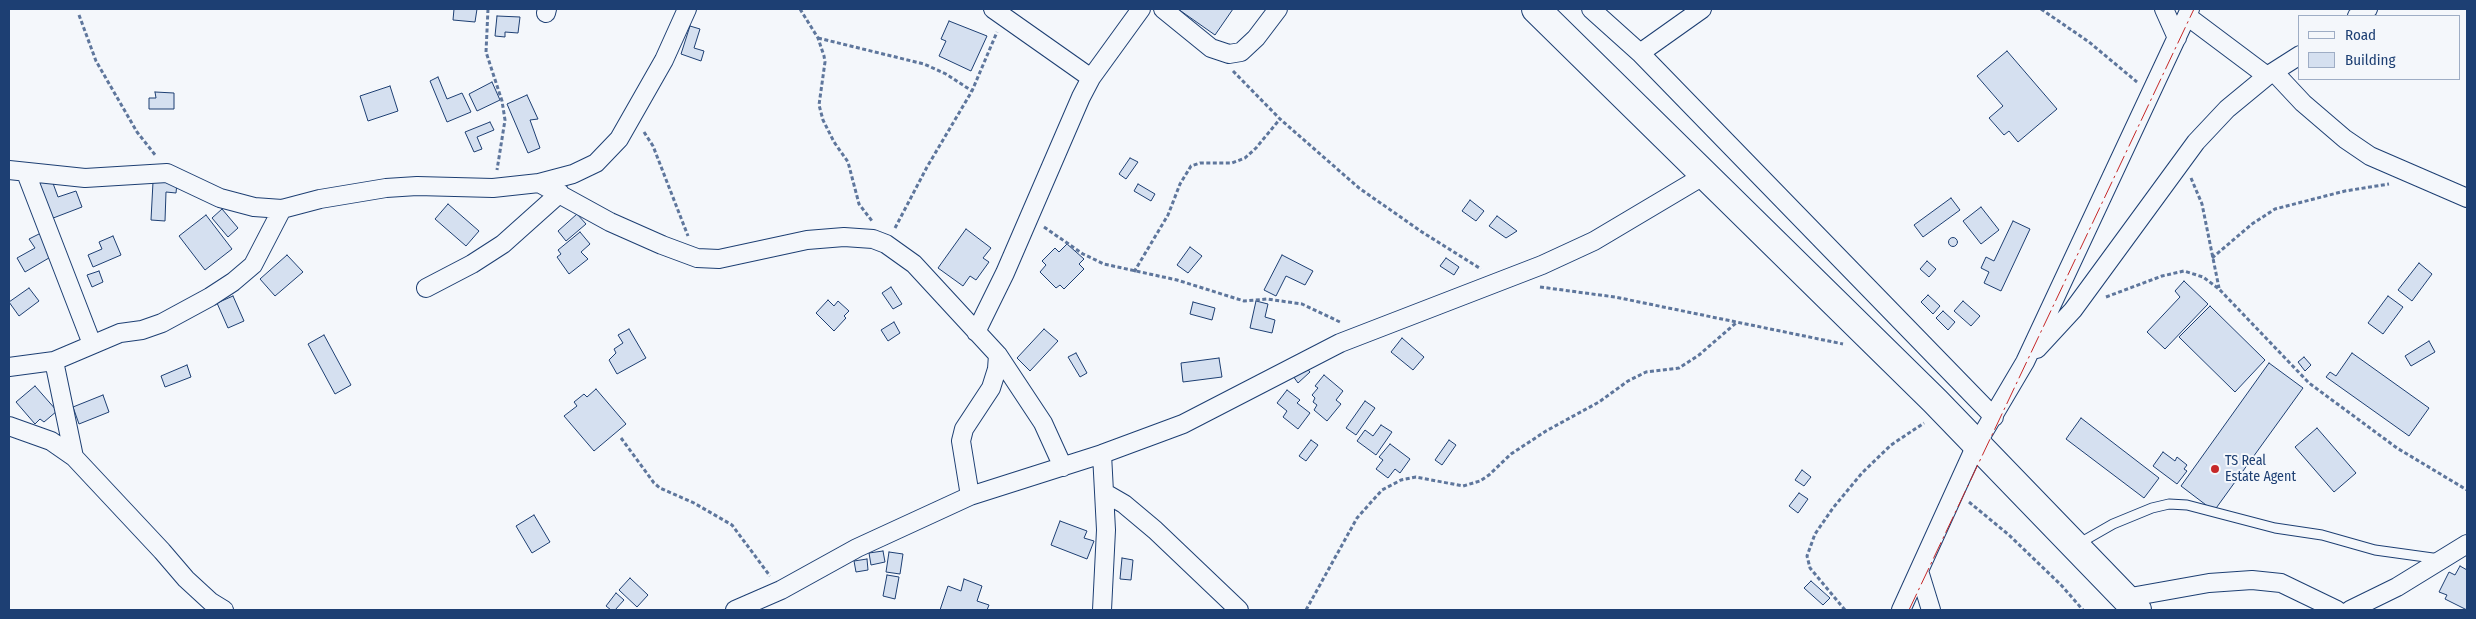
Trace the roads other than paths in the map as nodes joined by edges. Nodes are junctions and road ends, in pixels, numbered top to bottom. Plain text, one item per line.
1 (687, 9) edge
2 (1141, 9) edge
3 (1164, 9) edge
4 (1278, 9) edge
5 (1536, 9) edge
6 (1591, 9) edge
7 (1702, 9) edge
8 (2164, 9) edge
9 (2189, 12) edge
10 (998, 13) edge
11 (2177, 38) junction
12 (1640, 53) junction
13 (2298, 56) edge
14 (2271, 74) junction
15 (1091, 78) junction
16 (9, 170) edge
17 (26, 173) junction
18 (1705, 175) junction
19 (539, 183) junction
20 (560, 193) junction
21 (2467, 198) edge
22 (282, 209) junction
23 (426, 288) dead end
24 (976, 332) junction
25 (92, 344) junction
26 (998, 355) junction
27 (54, 360) junction
28 (2025, 362) junction
29 (9, 368) edge
30 (1994, 417) junction
31 (9, 426) edge
32 (1976, 445) junction
33 (1102, 454) junction
34 (74, 457) junction
35 (1063, 467) junction
36 (1105, 492) junction
37 (970, 496) junction
38 (2467, 544) edge
39 (2075, 546) junction
40 (2442, 559) junction
41 (1919, 571) junction
42 (2131, 604) edge
43 (224, 610) edge
44 (735, 610) edge
45 (1102, 610) edge
46 (1239, 610) edge
47 (1901, 610) edge
48 (1931, 610) edge
49 (2337, 610) edge
50 (2350, 610) edge

1 - 19 street
2 - 15 street
3 - 4 street
5 - 18 main road
6 - 12 street
7 - 12 street
8 - 11 street
9 - 11 street
9 - 14 street
10 - 15 street
11 - 28 street
12 - 30 street
13 - 14 street
14 - 21 street
14 - 28 street
15 - 24 street
16 - 17 street
17 - 22 street
17 - 25 street
18 - 32 main road
18 - 33 street
19 - 20 street
19 - 22 street
20 - 23 street
20 - 24 street
22 - 25 street
24 - 26 street
25 - 27 street
26 - 35 street
26 - 37 street
27 - 29 street
27 - 34 street
28 - 30 street
30 - 32 street
31 - 34 street
32 - 39 main road
32 - 41 street
33 - 35 street
33 - 36 street
34 - 43 street
35 - 37 street
36 - 45 street
36 - 46 street
37 - 44 street
38 - 40 street
39 - 40 lane
39 - 42 main road
40 - 50 street
41 - 47 street
41 - 48 street
42 - 49 street

